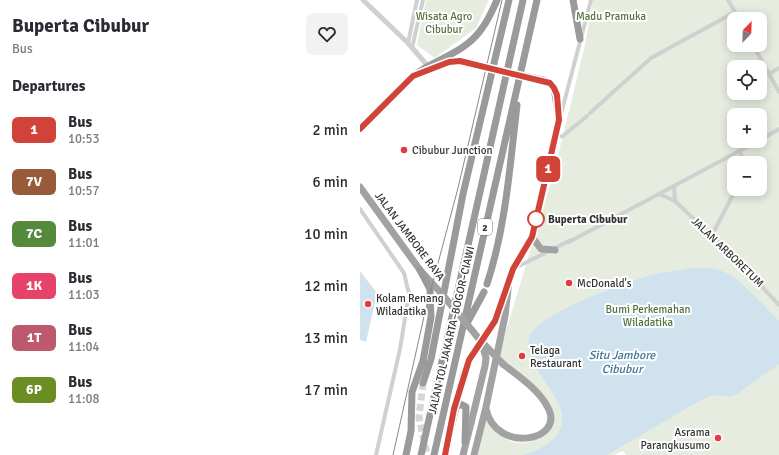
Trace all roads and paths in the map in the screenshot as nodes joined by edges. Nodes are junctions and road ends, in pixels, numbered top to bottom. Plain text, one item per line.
1 (363, 0) edge
2 (418, 0) edge
3 (423, 0) edge
4 (497, 0) edge
5 (509, 0) edge
6 (523, 0) edge
7 (537, 0) edge
8 (573, 0) edge
9 (591, 0) edge
10 (728, 0) edge
11 (735, 12) edge
12 (727, 16) edge
13 (580, 39) junction
14 (408, 43) junction
15 (412, 48) junction
16 (757, 52) edge
17 (427, 65) junction
18 (522, 67) junction
19 (779, 68) edge
20 (769, 74) junction
21 (413, 76) junction
22 (779, 92) edge
23 (559, 120) junction
24 (360, 129) edge
25 (779, 129) edge
26 (767, 136) edge
27 (556, 137) junction
28 (745, 148) edge
29 (740, 151) junction
30 (741, 156) edge
31 (360, 187) edge
32 (674, 187) junction
33 (659, 194) junction
34 (732, 196) edge
35 (675, 201) junction
36 (360, 209) edge
37 (532, 237) junction
38 (711, 237) junction
39 (555, 250) junction
40 (513, 269) junction
41 (420, 270) junction
42 (510, 280) junction
43 (487, 284) dead end
44 (484, 292) dead end
45 (779, 305) edge
46 (461, 333) junction
47 (480, 340) junction
48 (423, 383) tunnel mouth
49 (486, 407) junction
50 (454, 409) junction
51 (465, 442) junction
52 (376, 455) edge
53 (406, 455) edge
54 (421, 455) edge
55 (434, 455) edge
56 (445, 455) edge
57 (463, 455) edge
58 (474, 455) edge

1 - 14 street
2 - 14 street
3 - 15 street
4 - 17 highway
5 - 48 highway
6 - 54 highway, JALAN TOL JAKARTA–BOGOR–CIAWI / 2
7 - 18 highway, JALAN TOL JAKARTA–BOGOR–CIAWI / 2
8 - 13 highway
9 - 13 street
10 - 11 street
12 - 27 street
13 - 23 street
14 - 15 street
15 - 17 street
16 - 20 street
17 - 21 highway
18 - 43 highway
18 - 46 highway, JALAN TOL JAKARTA–BOGOR–CIAWI / 2
19 - 20 street
20 - 22 street
21 - 23 highway, bridge
21 - 24 highway
23 - 27 highway
25 - 26 street
27 - 37 highway
28 - 29 street
29 - 30 street
29 - 32 street
31 - 41 highway, JALAN JAMBORE RAYA
32 - 33 street
32 - 35 street
33 - 35 street, JALAN ARBORETUM
33 - 39 street
34 - 38 street
35 - 38 street, JALAN ARBORETUM
36 - 52 street
37 - 39 highway
37 - 40 highway
38 - 45 street, JALAN ARBORETUM
39 - 40 street
40 - 42 highway
41 - 47 highway, JALAN JAMBORE RAYA, bridge
41 - 53 highway
42 - 49 highway
42 - 50 highway
44 - 46 highway
46 - 55 highway, JALAN TOL JAKARTA–BOGOR–CIAWI / 2
47 - 49 highway, JALAN JAMBORE RAYA, bridge
47 - 51 highway, bridge
49 - 58 highway
50 - 51 highway
50 - 56 highway
51 - 57 highway

